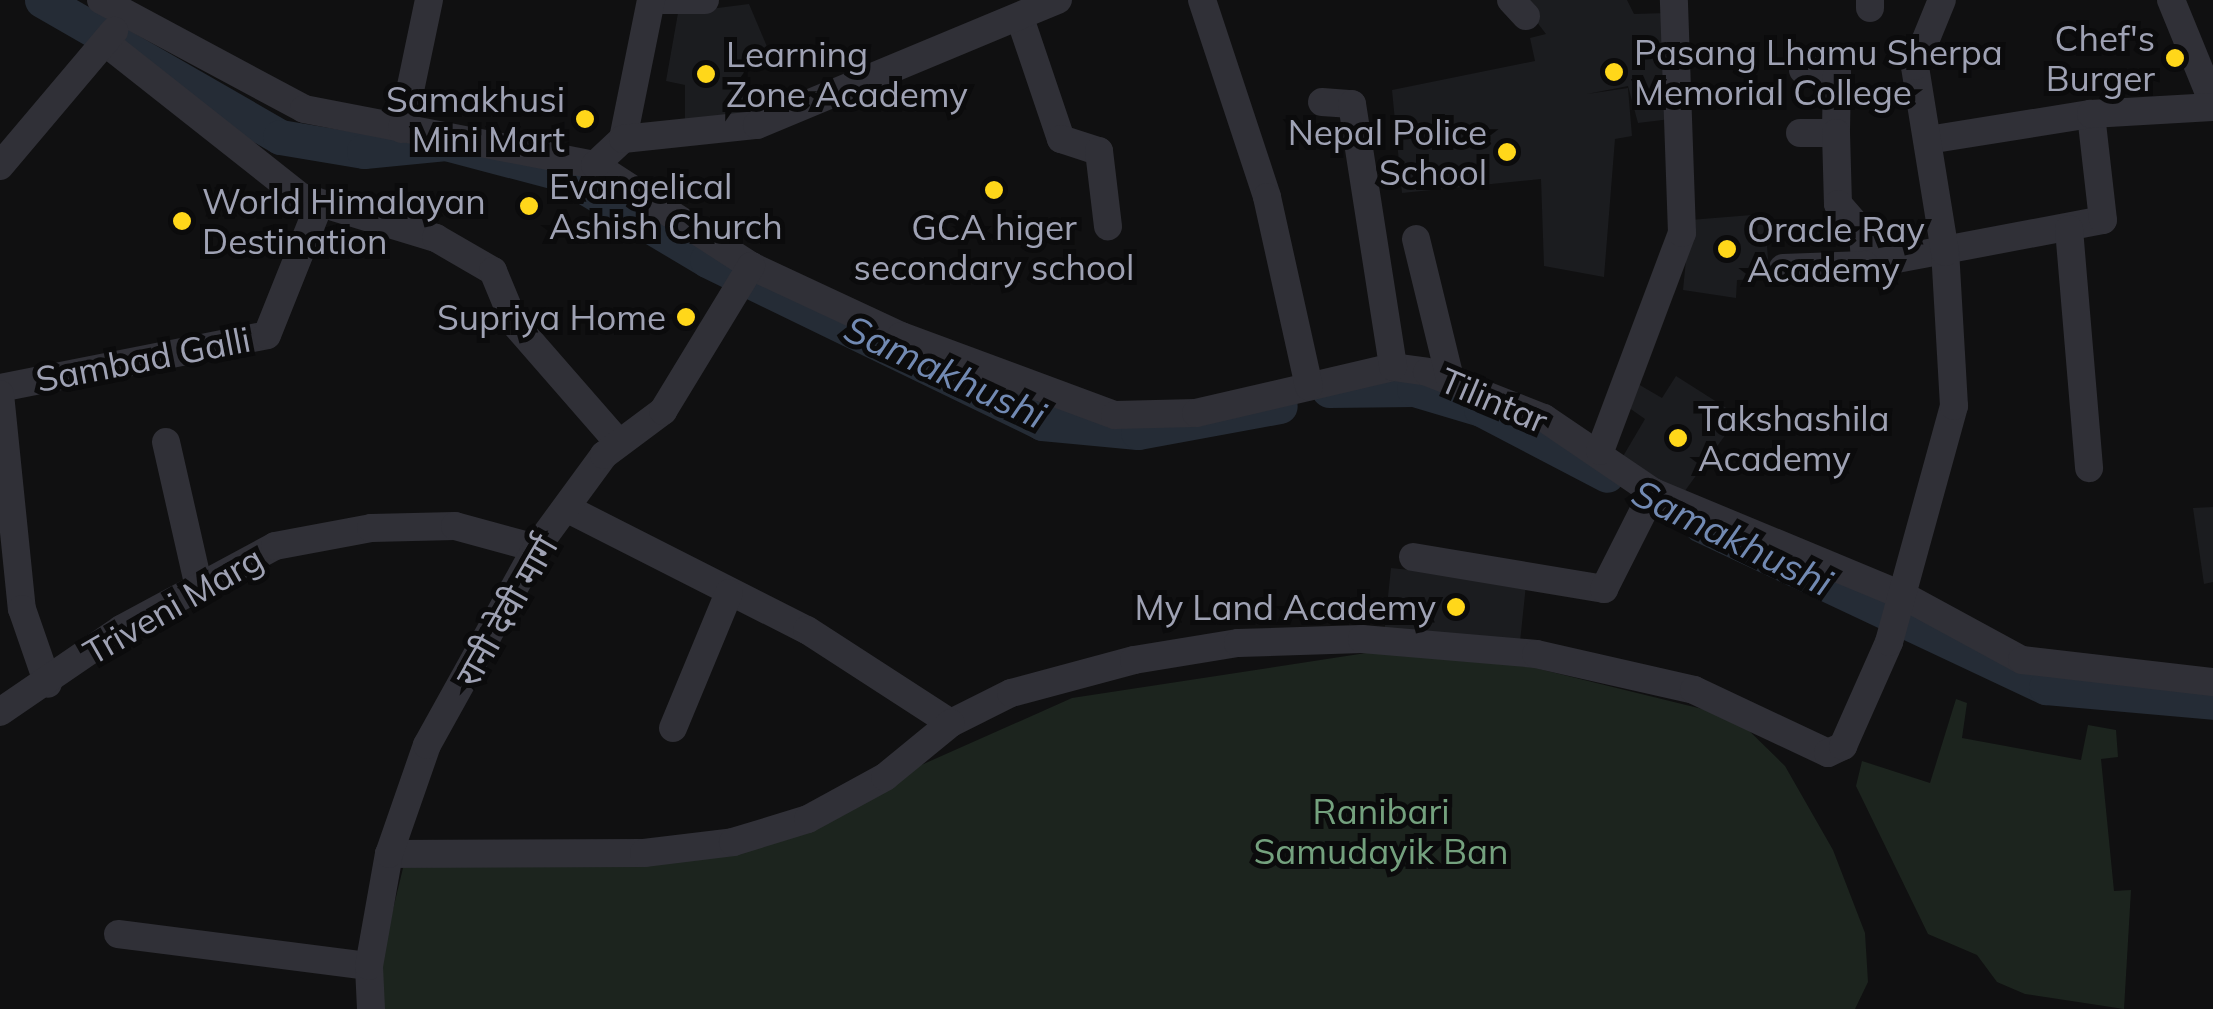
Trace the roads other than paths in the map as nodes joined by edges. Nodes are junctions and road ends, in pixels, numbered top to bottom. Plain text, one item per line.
1 (429, 0) edge
2 (653, 0) edge
3 (705, 0) edge
4 (1058, 0) edge
5 (1202, 0) edge
6 (1674, 0) edge
7 (1942, 0) edge
8 (2171, 0) edge
9 (1020, 18) junction
10 (112, 22) edge
11 (1802, 70) dead end
12 (1322, 102) dead end
13 (2213, 105) edge
14 (2090, 114) junction
15 (402, 129) junction
16 (1800, 132) dead end
17 (1836, 133) junction
18 (624, 138) junction
19 (1928, 140) junction
20 (595, 164) junction
21 (0, 166) edge
22 (319, 205) junction
23 (1108, 226) dead end
24 (2069, 230) junction
25 (1416, 238) dead end
26 (1945, 252) junction
27 (1864, 265) junction
28 (751, 266) junction
29 (1783, 268) dead end
30 (1393, 367) junction
31 (1450, 379) junction
32 (1309, 386) junction
33 (0, 391) edge
34 (166, 442) dead end
35 (618, 442) junction
36 (1600, 451) junction
37 (2089, 468) dead end
38 (1653, 492) junction
39 (568, 509) junction
40 (536, 548) junction
41 (1413, 556) dead end
42 (198, 583) junction
43 (729, 593) junction
44 (1904, 596) junction
45 (2213, 682) edge
46 (48, 684) junction
47 (0, 712) edge
48 (951, 723) junction
49 (674, 728) dead end
50 (389, 854) junction
51 (118, 934) dead end
52 (369, 966) junction
53 (372, 1009) edge

1 - 15 street
2 - 3 street
2 - 18 street
4 - 9 street
5 - 32 street
6 - 36 street
7 - 19 street
8 - 13 street
9 - 18 street
9 - 23 street
10 - 15 street
10 - 21 street
10 - 22 street
11 - 17 street
12 - 30 street
13 - 14 street
14 - 19 street
14 - 24 street
15 - 20 street
16 - 17 street
17 - 27 street
18 - 20 street
19 - 26 street
20 - 28 street, Tilintar
22 - 33 street, Sambad Galli
22 - 35 street
24 - 26 street
24 - 37 street
25 - 31 street
26 - 27 street
26 - 44 street
27 - 29 street
28 - 32 street, Tilintar
28 - 35 street, रानी देवी मार्ग
30 - 31 street, Tilintar
30 - 32 street, Tilintar
31 - 36 street, Tilintar
33 - 46 street
34 - 42 street
35 - 39 street, रानी देवी मार्ग
36 - 38 street, Tilintar
38 - 41 street
38 - 44 street, Tilintar
39 - 40 street, रानी देवी मार्ग
39 - 43 street
40 - 42 street, Triveni Marg
40 - 50 street, रानी देवी मार्ग
42 - 46 street, Triveni Marg
43 - 48 street
43 - 49 street
44 - 45 street, Tilintar
44 - 48 street
46 - 47 street, Triveni Marg
48 - 50 street
50 - 52 street, रानी देवी मार्ग
51 - 52 street
52 - 53 street, रानी देवी मार्ग

